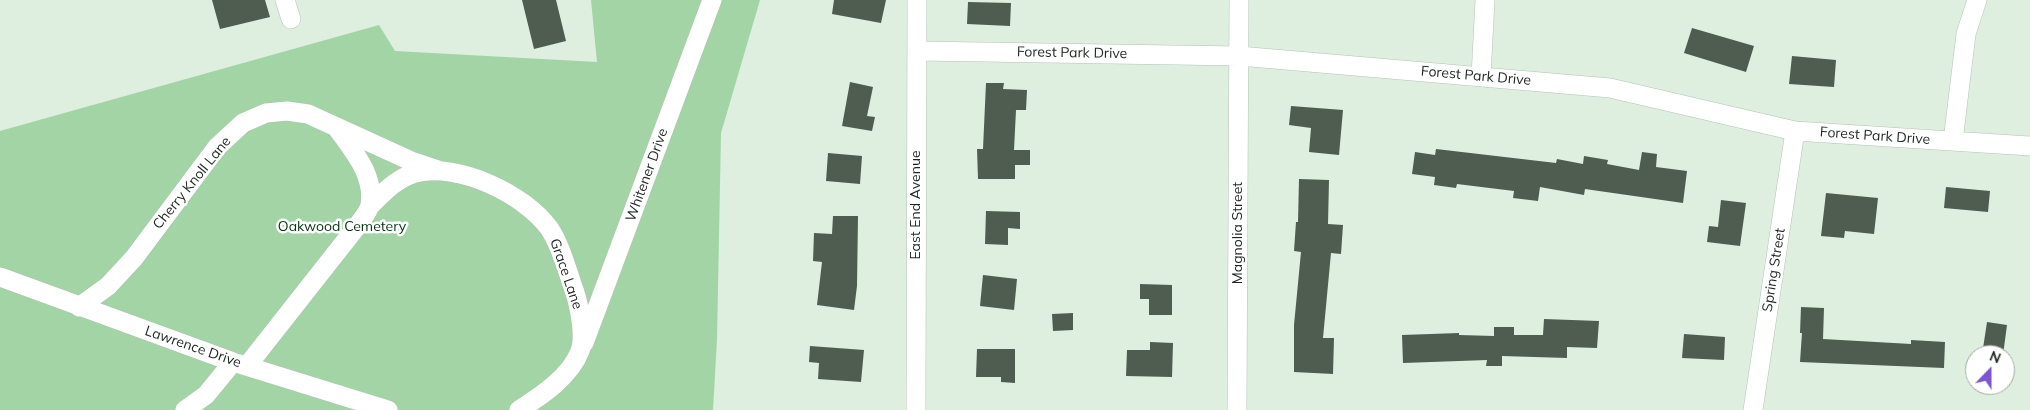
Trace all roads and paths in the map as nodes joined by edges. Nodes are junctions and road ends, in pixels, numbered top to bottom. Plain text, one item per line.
1 (285, 0) edge
2 (712, 0) edge
3 (917, 0) edge
4 (1239, 0) edge
5 (1485, 0) edge
6 (1977, 0) edge
7 (291, 19) dead end
8 (917, 51) junction
9 (1239, 56) junction
10 (1481, 77) junction
11 (336, 126) junction
12 (1795, 131) junction
13 (1952, 141) junction
14 (2030, 146) edge
15 (438, 170) junction
16 (370, 206) junction
17 (0, 277) edge
18 (79, 307) junction
19 (581, 349) junction
20 (240, 364) junction
21 (185, 410) edge
22 (388, 410) edge
23 (519, 410) edge
24 (916, 410) edge
25 (1237, 410) edge
26 (1753, 410) edge

1 - 7 street
2 - 19 street, Whitener Drive
3 - 8 street, East End Avenue
4 - 9 street, Magnolia Street
5 - 10 street
6 - 13 street
8 - 9 street, Forest Park Drive
8 - 24 street, East End Avenue
9 - 10 street, Forest Park Drive
9 - 25 street, Magnolia Street
10 - 12 street, Forest Park Drive
11 - 15 street, Cherry Knoll Lane
11 - 16 street
11 - 18 street, Cherry Knoll Lane
12 - 13 street, Forest Park Drive
12 - 26 street, Spring Street
13 - 14 street, Forest Park Drive
15 - 16 street, Grace Lane
15 - 19 street, Grace Lane
16 - 20 street, Grace Lane
17 - 18 street, Lawrence Drive
18 - 20 street, Lawrence Drive
19 - 23 street
20 - 21 street, Grace Lane
20 - 22 street, Lawrence Drive

